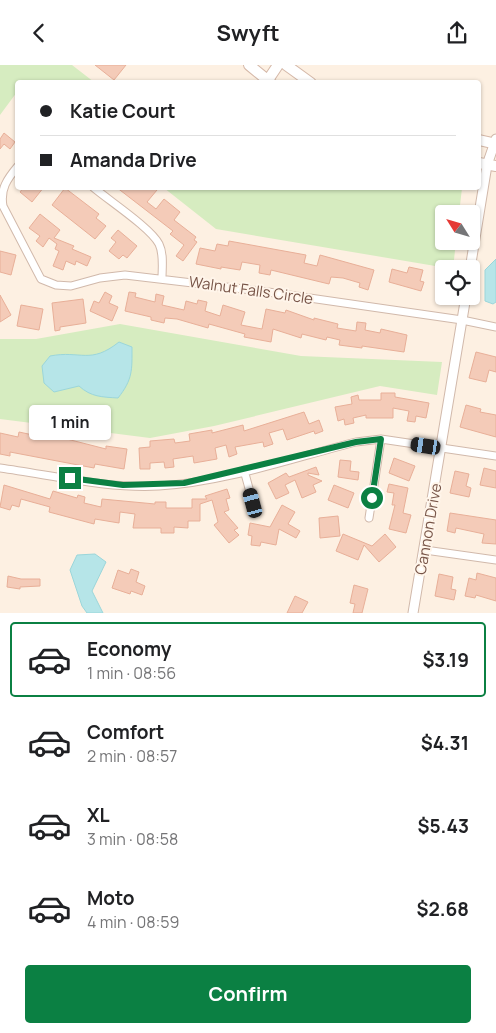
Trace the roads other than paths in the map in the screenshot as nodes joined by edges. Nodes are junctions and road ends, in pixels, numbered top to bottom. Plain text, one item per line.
1 (250, 65) edge
2 (278, 65) edge
3 (286, 65) edge
4 (269, 80) edge
5 (270, 80) edge
6 (307, 80) edge
7 (481, 140) edge
8 (496, 142) edge
9 (487, 165) edge
10 (15, 170) edge
11 (96, 190) edge
12 (471, 260) edge
13 (162, 279) junction
14 (464, 305) edge
15 (462, 320) junction
16 (496, 327) edge
17 (381, 439) junction
18 (441, 449) junction
19 (496, 456) edge
20 (0, 468) edge
21 (244, 470) junction
22 (253, 503) dead end
23 (369, 517) dead end
24 (424, 550) junction
25 (496, 560) edge
26 (414, 613) edge

1 - 4 main road
2 - 5 main road
3 - 6 main road
7 - 8 main road
8 - 9 street
9 - 12 street
10 - 13 street, Walnut Falls Circle
11 - 13 street
13 - 15 street, Walnut Falls Circle
14 - 15 street, Cannon Drive
15 - 16 street, Walnut Falls Circle
15 - 18 street, Cannon Drive
17 - 18 street
17 - 21 street
17 - 23 street
18 - 19 street
18 - 24 street, Cannon Drive
20 - 21 street
21 - 22 street
24 - 25 street
24 - 26 street, Cannon Drive

